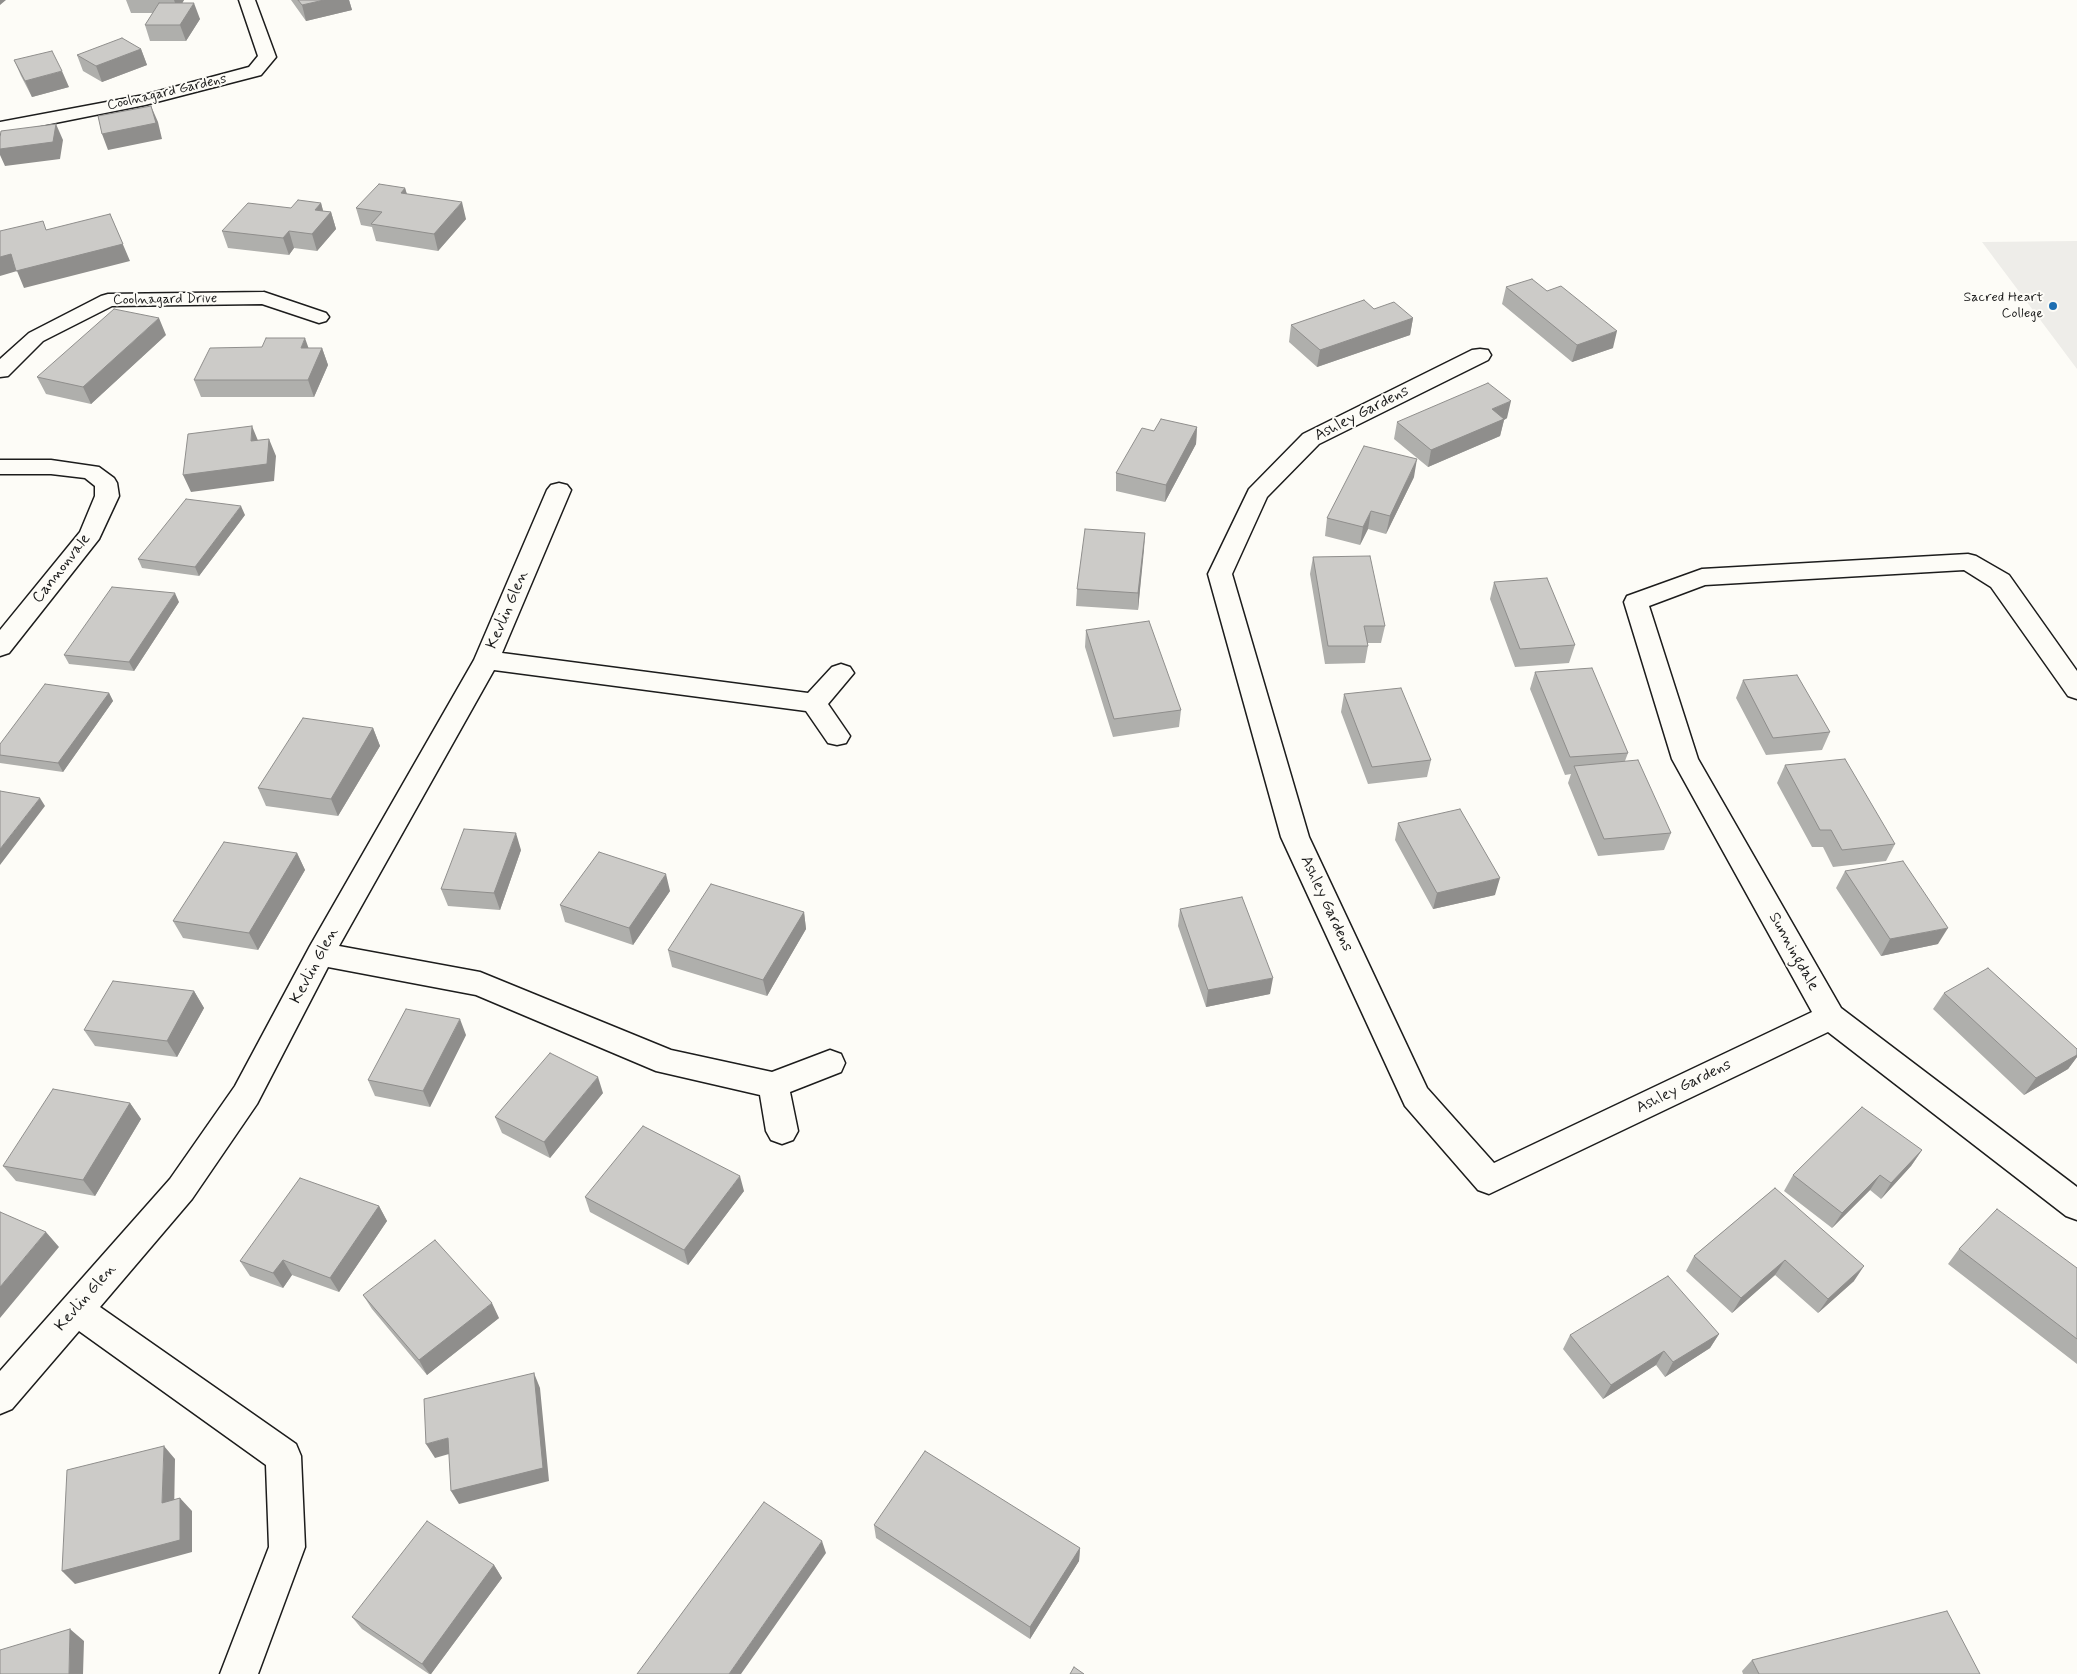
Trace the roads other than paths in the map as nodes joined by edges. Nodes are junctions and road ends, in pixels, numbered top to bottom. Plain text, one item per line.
1 (247, 0) edge
2 (0, 128) edge
3 (319, 317) dead end
4 (1480, 355) dead end
5 (0, 371) edge
6 (0, 467) edge
7 (559, 490) dead end
8 (0, 647) edge
9 (487, 660) junction
10 (841, 673) dead end
11 (2077, 690) edge
12 (814, 702) junction
13 (837, 736) dead end
14 (320, 954) junction
15 (1830, 1017) junction
16 (830, 1063) dead end
17 (773, 1085) junction
18 (782, 1131) dead end
19 (2077, 1206) edge
20 (76, 1309) junction
21 (0, 1397) edge
22 (239, 1674) edge

1 - 2 street, Coolnagard Gardens
3 - 5 street, Coolnagard Drive
4 - 15 street, Ashley Gardens
6 - 8 street, Cannonvale
7 - 9 street, Kevlin Glen
9 - 12 street
9 - 14 street, Kevlin Glen
10 - 12 street
11 - 15 street, Sunningdale
12 - 13 street
14 - 17 street
14 - 20 street, Kevlin Glen
15 - 19 street, Sunningdale
16 - 17 street
17 - 18 street
20 - 21 street, Kevlin Glen
20 - 22 street

